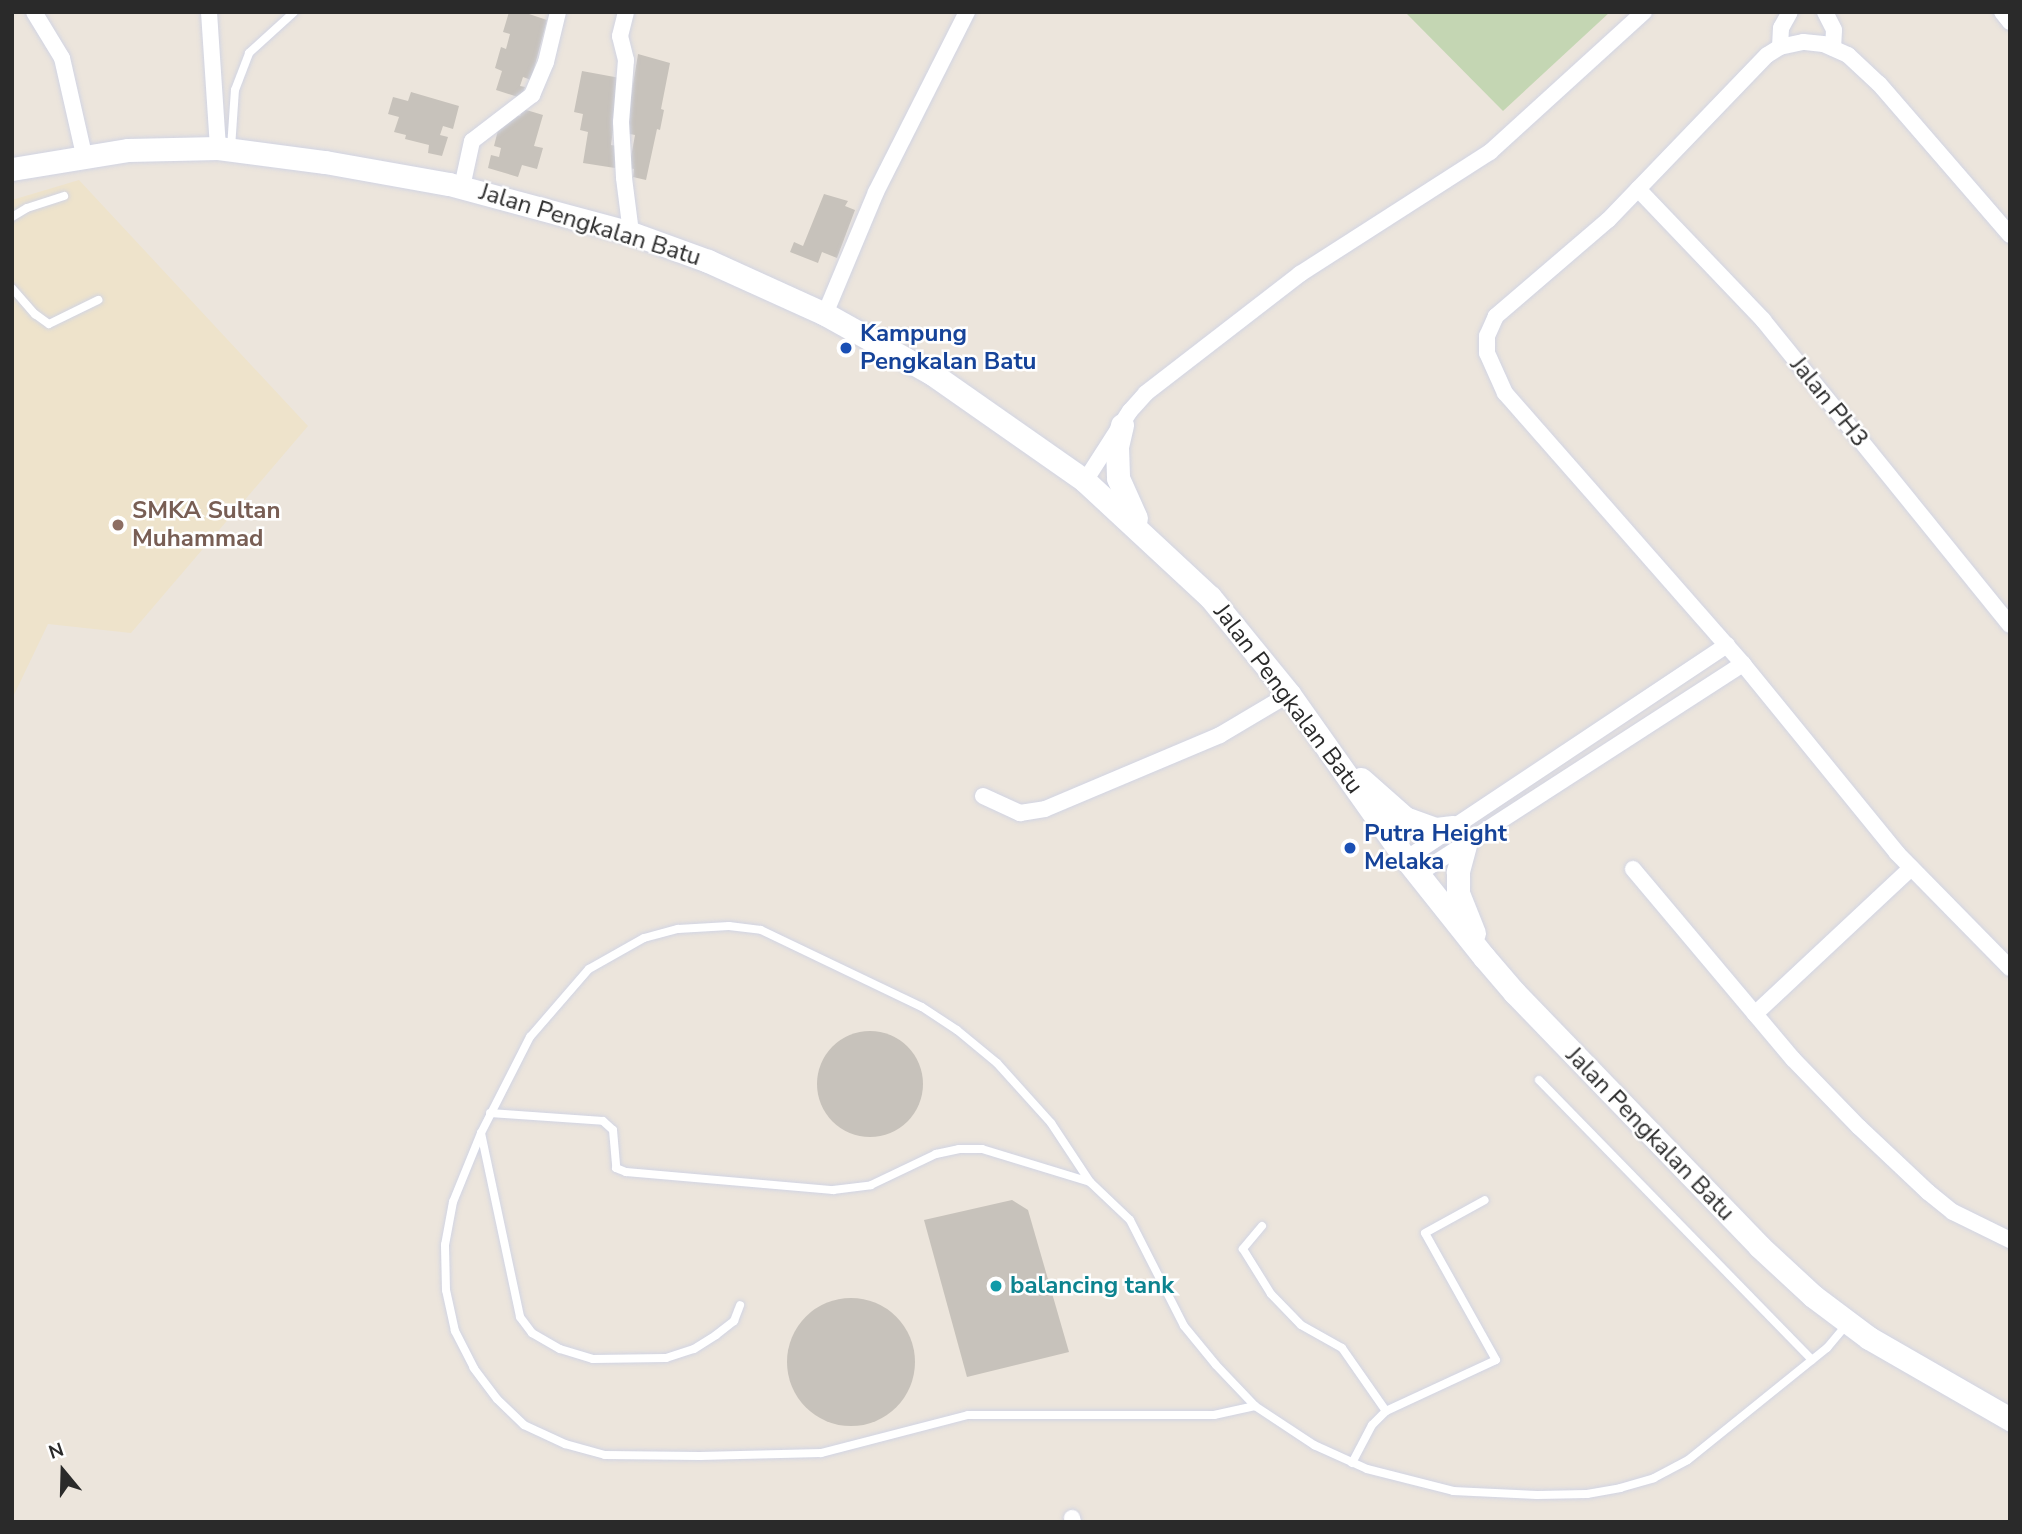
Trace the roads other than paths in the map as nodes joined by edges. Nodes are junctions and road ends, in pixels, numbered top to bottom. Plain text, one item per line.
1 (33, 12) edge
2 (209, 12) edge
3 (294, 12) edge
4 (558, 12) edge
5 (626, 12) edge
6 (967, 12) edge
7 (1644, 12) edge
8 (1790, 12) edge
9 (1825, 12) edge
10 (2002, 12) edge
11 (2010, 22) edge
12 (1780, 47) junction
13 (1833, 48) junction
14 (224, 149) junction
15 (84, 155) junction
16 (12, 169) edge
17 (462, 187) junction
18 (1637, 189) junction
19 (64, 196) dead end
20 (12, 217) edge
21 (631, 233) junction
22 (2010, 235) edge
23 (12, 288) edge
24 (98, 300) dead end
25 (825, 314) junction
26 (1122, 425) junction
27 (1085, 481) junction
28 (1151, 539) junction
29 (2010, 625) edge
30 (1727, 645) junction
31 (1743, 664) junction
32 (1289, 694) junction
33 (1330, 751) junction
34 (1540, 770) junction
35 (1552, 788) junction
36 (983, 796) dead end
37 (1492, 801) junction
38 (1504, 819) junction
39 (1459, 836) junction
40 (1412, 867) junction
41 (1911, 868) junction
42 (1633, 869) dead end
43 (1484, 957) junction
44 (2010, 968) edge
45 (1755, 1014) junction
46 (1539, 1080) dead end
47 (490, 1113) junction
48 (481, 1133) junction
49 (1090, 1182) junction
50 (1485, 1200) dead end
51 (1262, 1226) dead end
52 (2010, 1240) edge
53 (740, 1305) dead end
54 (1848, 1322) junction
55 (1812, 1360) junction
56 (1255, 1406) junction
57 (1386, 1410) junction
58 (2010, 1419) edge
59 (1352, 1463) junction

1 - 15 street
2 - 14 street
3 - 14 lane
4 - 17 street
5 - 21 street
6 - 25 street
7 - 26 street
8 - 12 street
9 - 13 street
10 - 11 street
12 - 13 street
12 - 18 street
13 - 22 street
14 - 15 main road, Jalan Pengkalan Batu
14 - 17 main road, Jalan Pengkalan Batu
15 - 16 main road, Jalan Pengkalan Batu
17 - 21 main road, Jalan Pengkalan Batu
18 - 29 street, Jalan PH3
18 - 30 street
19 - 20 lane
21 - 25 main road, Jalan Pengkalan Batu
23 - 24 lane
25 - 27 main road, Jalan Pengkalan Batu
26 - 27 street
26 - 28 main road
27 - 28 main road, Jalan Pengkalan Batu
28 - 32 main road, Jalan Pengkalan Batu
30 - 31 street
30 - 34 street
31 - 35 street
31 - 41 street
32 - 33 main road, Jalan Pengkalan Batu
32 - 36 street
33 - 39 main road
33 - 40 main road, Jalan Pengkalan Batu
34 - 35 street
34 - 37 street
35 - 38 street
37 - 38 street
37 - 39 street
38 - 39 street
39 - 40 street
39 - 43 main road
40 - 43 main road, Jalan Pengkalan Batu
41 - 44 street
41 - 45 street
42 - 45 street
43 - 54 main road, Jalan Pengkalan Batu
45 - 52 street
46 - 55 lane
47 - 48 lane
47 - 49 lane
47 - 49 lane
48 - 53 lane
48 - 56 lane
49 - 56 lane
50 - 57 lane
51 - 57 lane
54 - 55 lane
54 - 58 main road, Jalan Pengkalan Batu
55 - 59 lane
56 - 59 lane
57 - 59 lane

